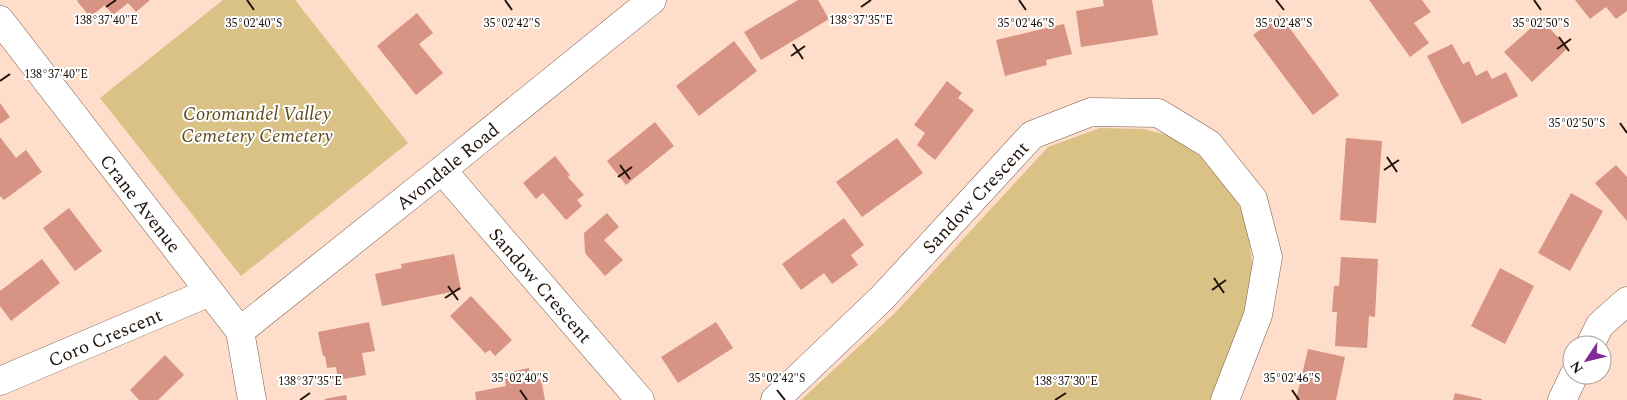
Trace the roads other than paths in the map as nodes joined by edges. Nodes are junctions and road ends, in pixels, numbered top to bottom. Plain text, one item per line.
1 (652, 0) edge
2 (0, 20) edge
3 (442, 170) junction
4 (210, 292) junction
5 (1627, 301) edge
6 (240, 331) junction
7 (1595, 335) edge
8 (0, 381) edge
9 (1569, 385) edge
10 (252, 400) edge
11 (640, 400) edge
12 (775, 400) edge
13 (1225, 400) edge
14 (1562, 400) edge

1 - 3 street, Avondale Road
2 - 4 street, Crane Avenue
3 - 6 street, Avondale Road
3 - 11 street, Sandow Crescent
4 - 6 street, Crane Avenue
4 - 8 street, Coro Crescent
5 - 7 street
6 - 10 street, Crane Avenue
9 - 14 street
12 - 13 street, Sandow Crescent

